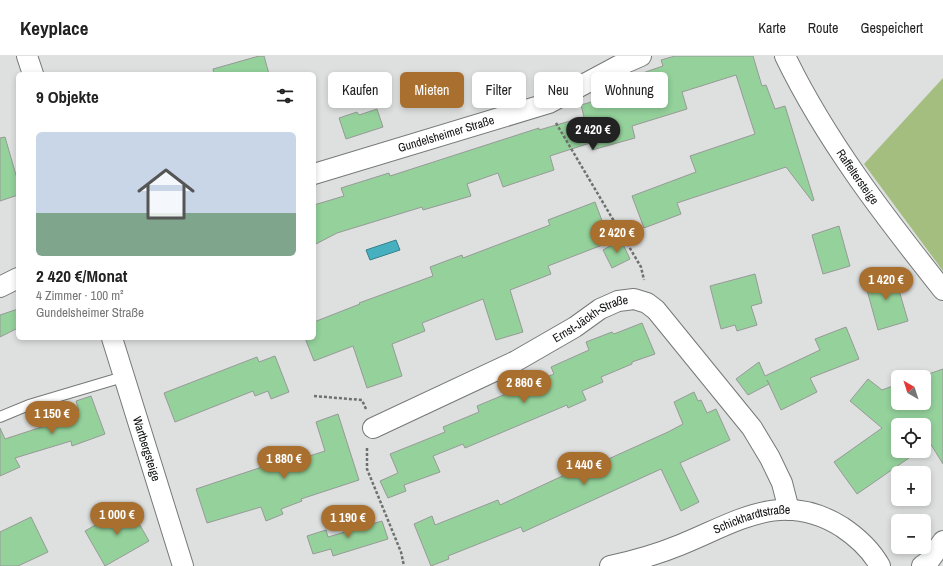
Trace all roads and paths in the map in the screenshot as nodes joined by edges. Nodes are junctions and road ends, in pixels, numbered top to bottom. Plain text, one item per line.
1 (27, 56) edge
2 (641, 56) edge
3 (785, 56) edge
4 (32, 72) edge
5 (558, 126) dead end
6 (316, 173) edge
7 (640, 267) dead end
8 (16, 279) edge
9 (0, 287) edge
10 (943, 290) edge
11 (113, 340) edge
12 (123, 377) junction
13 (314, 396) dead end
14 (0, 417) edge
15 (373, 428) junction
16 (789, 510) junction
17 (943, 540) edge
18 (183, 566) edge
19 (404, 566) edge
20 (610, 566) edge
21 (880, 566) edge
22 (922, 566) edge

1 - 4 street
2 - 6 street, Gundelsheimer Straße
3 - 10 street, Raffeltersteige
5 - 7 path
8 - 9 street
11 - 12 street, Wartbergsteige
12 - 14 lane
12 - 18 street, Wartbergsteige
13 - 15 path
15 - 16 street, Ernst-Jäckh-Straße
15 - 19 path
16 - 20 street, Schickhardtstraße
16 - 21 street, Schickhardtstraße
17 - 22 street

